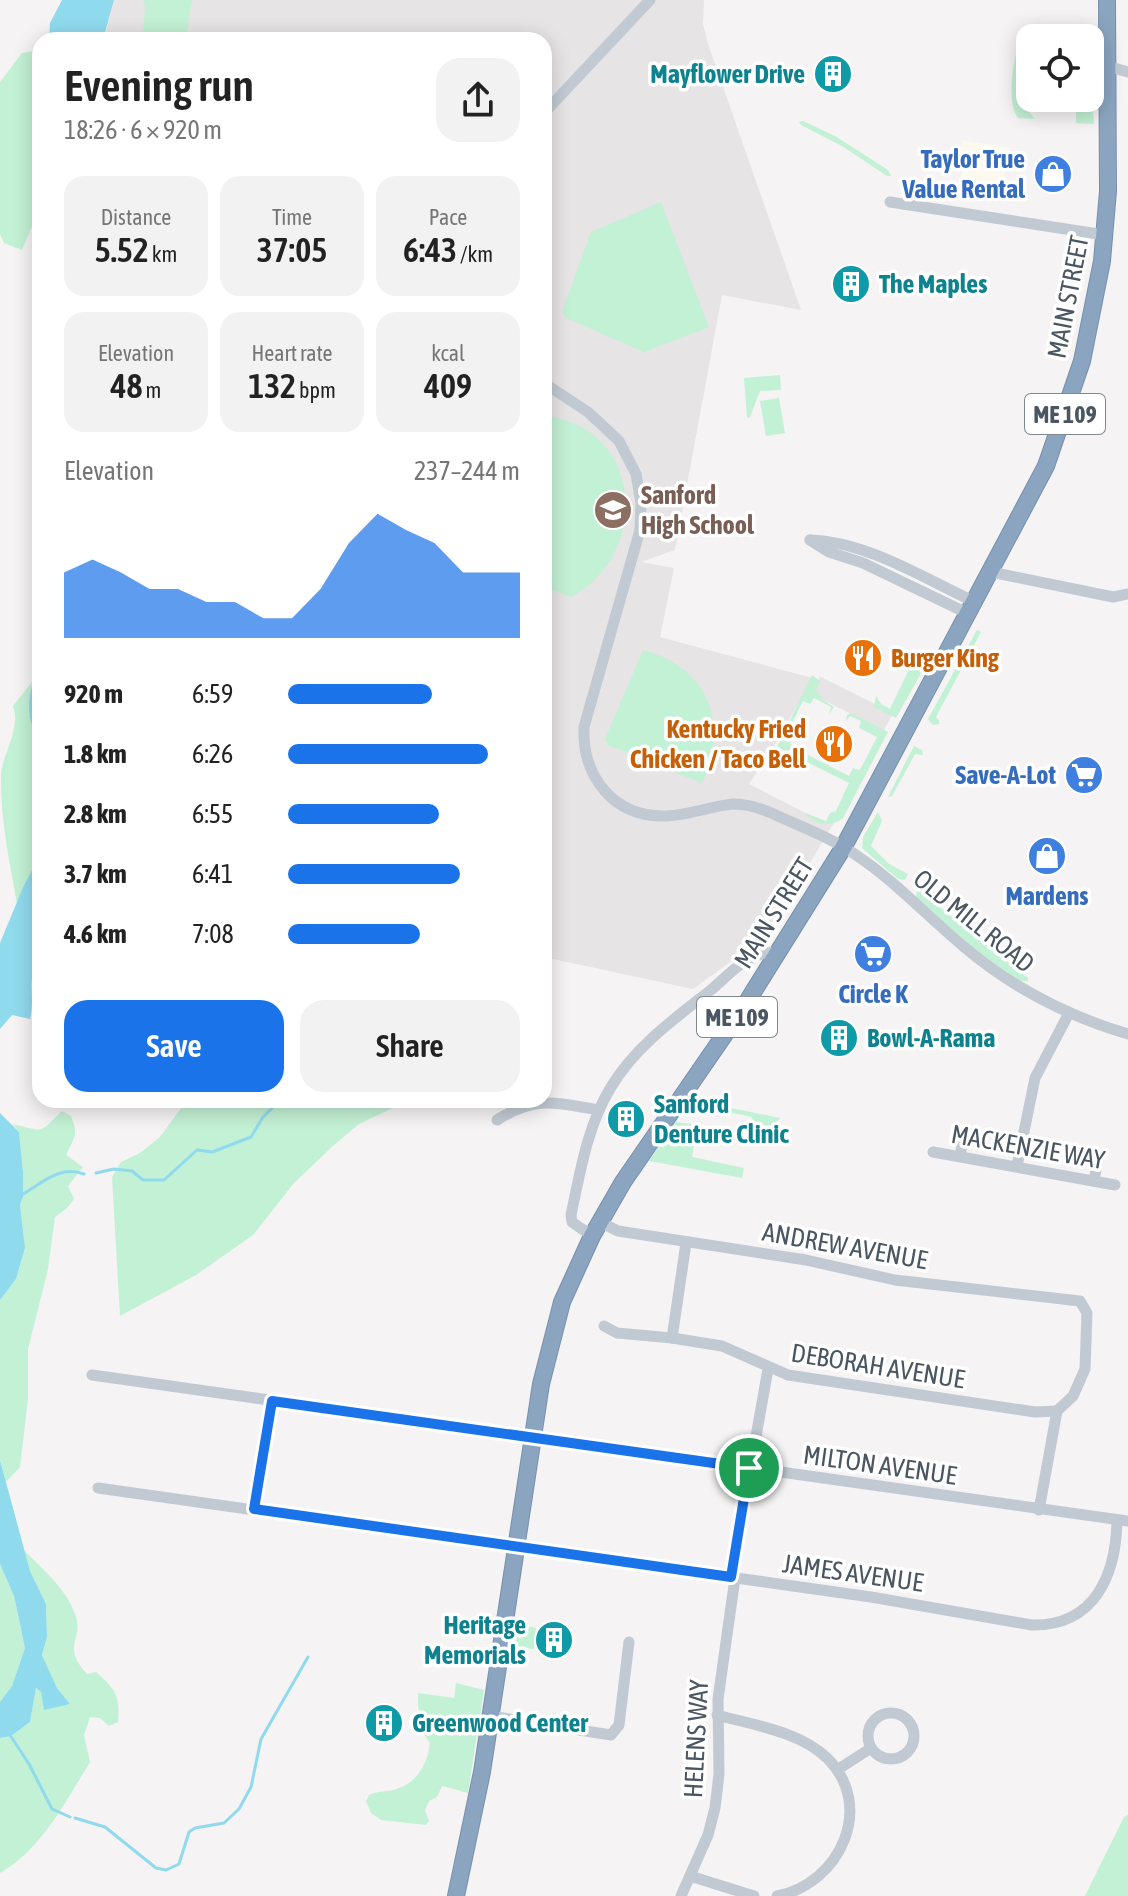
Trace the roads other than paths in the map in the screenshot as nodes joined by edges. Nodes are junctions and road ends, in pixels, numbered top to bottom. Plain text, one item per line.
1 (650, 0) edge
2 (1107, 0) edge
3 (1104, 24) edge
4 (1104, 66) edge
5 (1128, 72) edge
6 (552, 104) edge
7 (1103, 112) edge
8 (890, 202) dead end
9 (1105, 235) junction
10 (552, 388) edge
11 (991, 572) junction
12 (1128, 594) edge
13 (972, 608) junction
14 (843, 848) junction
15 (778, 953) junction
16 (1069, 1013) junction
17 (1128, 1034) edge
18 (552, 1104) edge
19 (516, 1108) edge
20 (599, 1110) junction
21 (497, 1120) dead end
22 (964, 1134) dead end
23 (933, 1152) dead end
24 (960, 1156) junction
25 (1098, 1159) dead end
26 (1017, 1166) junction
27 (1094, 1181) junction
28 (1115, 1185) dead end
29 (596, 1229) junction
30 (686, 1243) junction
31 (604, 1326) dead end
32 (672, 1338) junction
33 (768, 1369) junction
34 (92, 1375) dead end
35 (272, 1401) junction
36 (1057, 1411) junction
37 (532, 1438) junction
38 (749, 1468) junction
39 (98, 1488) dead end
40 (254, 1509) junction
41 (1039, 1510) junction
42 (1122, 1521) edge
43 (516, 1548) junction
44 (733, 1578) junction
45 (629, 1642) dead end
46 (717, 1715) junction
47 (490, 1716) junction
48 (871, 1748) junction
49 (837, 1770) junction
50 (690, 1876) junction
51 (456, 1896) edge
52 (681, 1896) edge
53 (754, 1896) edge
54 (777, 1896) edge

1 - 6 street
2 - 3 highway, MAIN STREET / ME 109
4 - 5 street
7 - 9 highway, MAIN STREET / ME 109
8 - 9 street
9 - 11 highway, MAIN STREET / ME 109
10 - 14 street, OLD MILL ROAD
11 - 12 street
11 - 13 highway, MAIN STREET / ME 109
13 - 13 street
13 - 14 highway, MAIN STREET / ME 109
14 - 15 highway, MAIN STREET / ME 109
14 - 16 street, OLD MILL ROAD
15 - 20 street
15 - 29 highway, MAIN STREET / ME 109
16 - 17 street, OLD MILL ROAD
16 - 26 street
18 - 20 street
19 - 21 street
20 - 29 street
22 - 24 street
23 - 24 street, MACKENZIE WAY
24 - 26 street, MACKENZIE WAY
25 - 27 street
26 - 27 street, MACKENZIE WAY
27 - 28 street, MACKENZIE WAY
29 - 30 street, ANDREW AVENUE
29 - 37 highway, MAIN STREET / ME 109
30 - 32 street
30 - 36 street, ANDREW AVENUE
31 - 32 street, DEBORAH AVENUE
32 - 33 street, DEBORAH AVENUE
33 - 36 street, DEBORAH AVENUE
33 - 38 street, HELENS WAY
34 - 35 street, MILTON AVENUE
35 - 37 street, MILTON AVENUE
35 - 40 street
36 - 41 street
37 - 38 street, MILTON AVENUE
37 - 43 highway, MAIN STREET / ME 109
38 - 41 street, MILTON AVENUE
38 - 44 street, HELENS WAY
39 - 40 street, JAMES AVENUE
40 - 43 street, JAMES AVENUE
41 - 42 street, MILTON AVENUE
42 - 44 street, JAMES AVENUE
43 - 44 street, JAMES AVENUE
43 - 47 highway, MAIN STREET / ME 109
44 - 46 street, HELENS WAY
45 - 47 street
46 - 49 street
46 - 50 street, HELENS WAY
47 - 51 highway, MAIN STREET / ME 109
48 - 48 street
48 - 49 street
49 - 54 street
50 - 52 street, HELENS WAY
50 - 53 street

